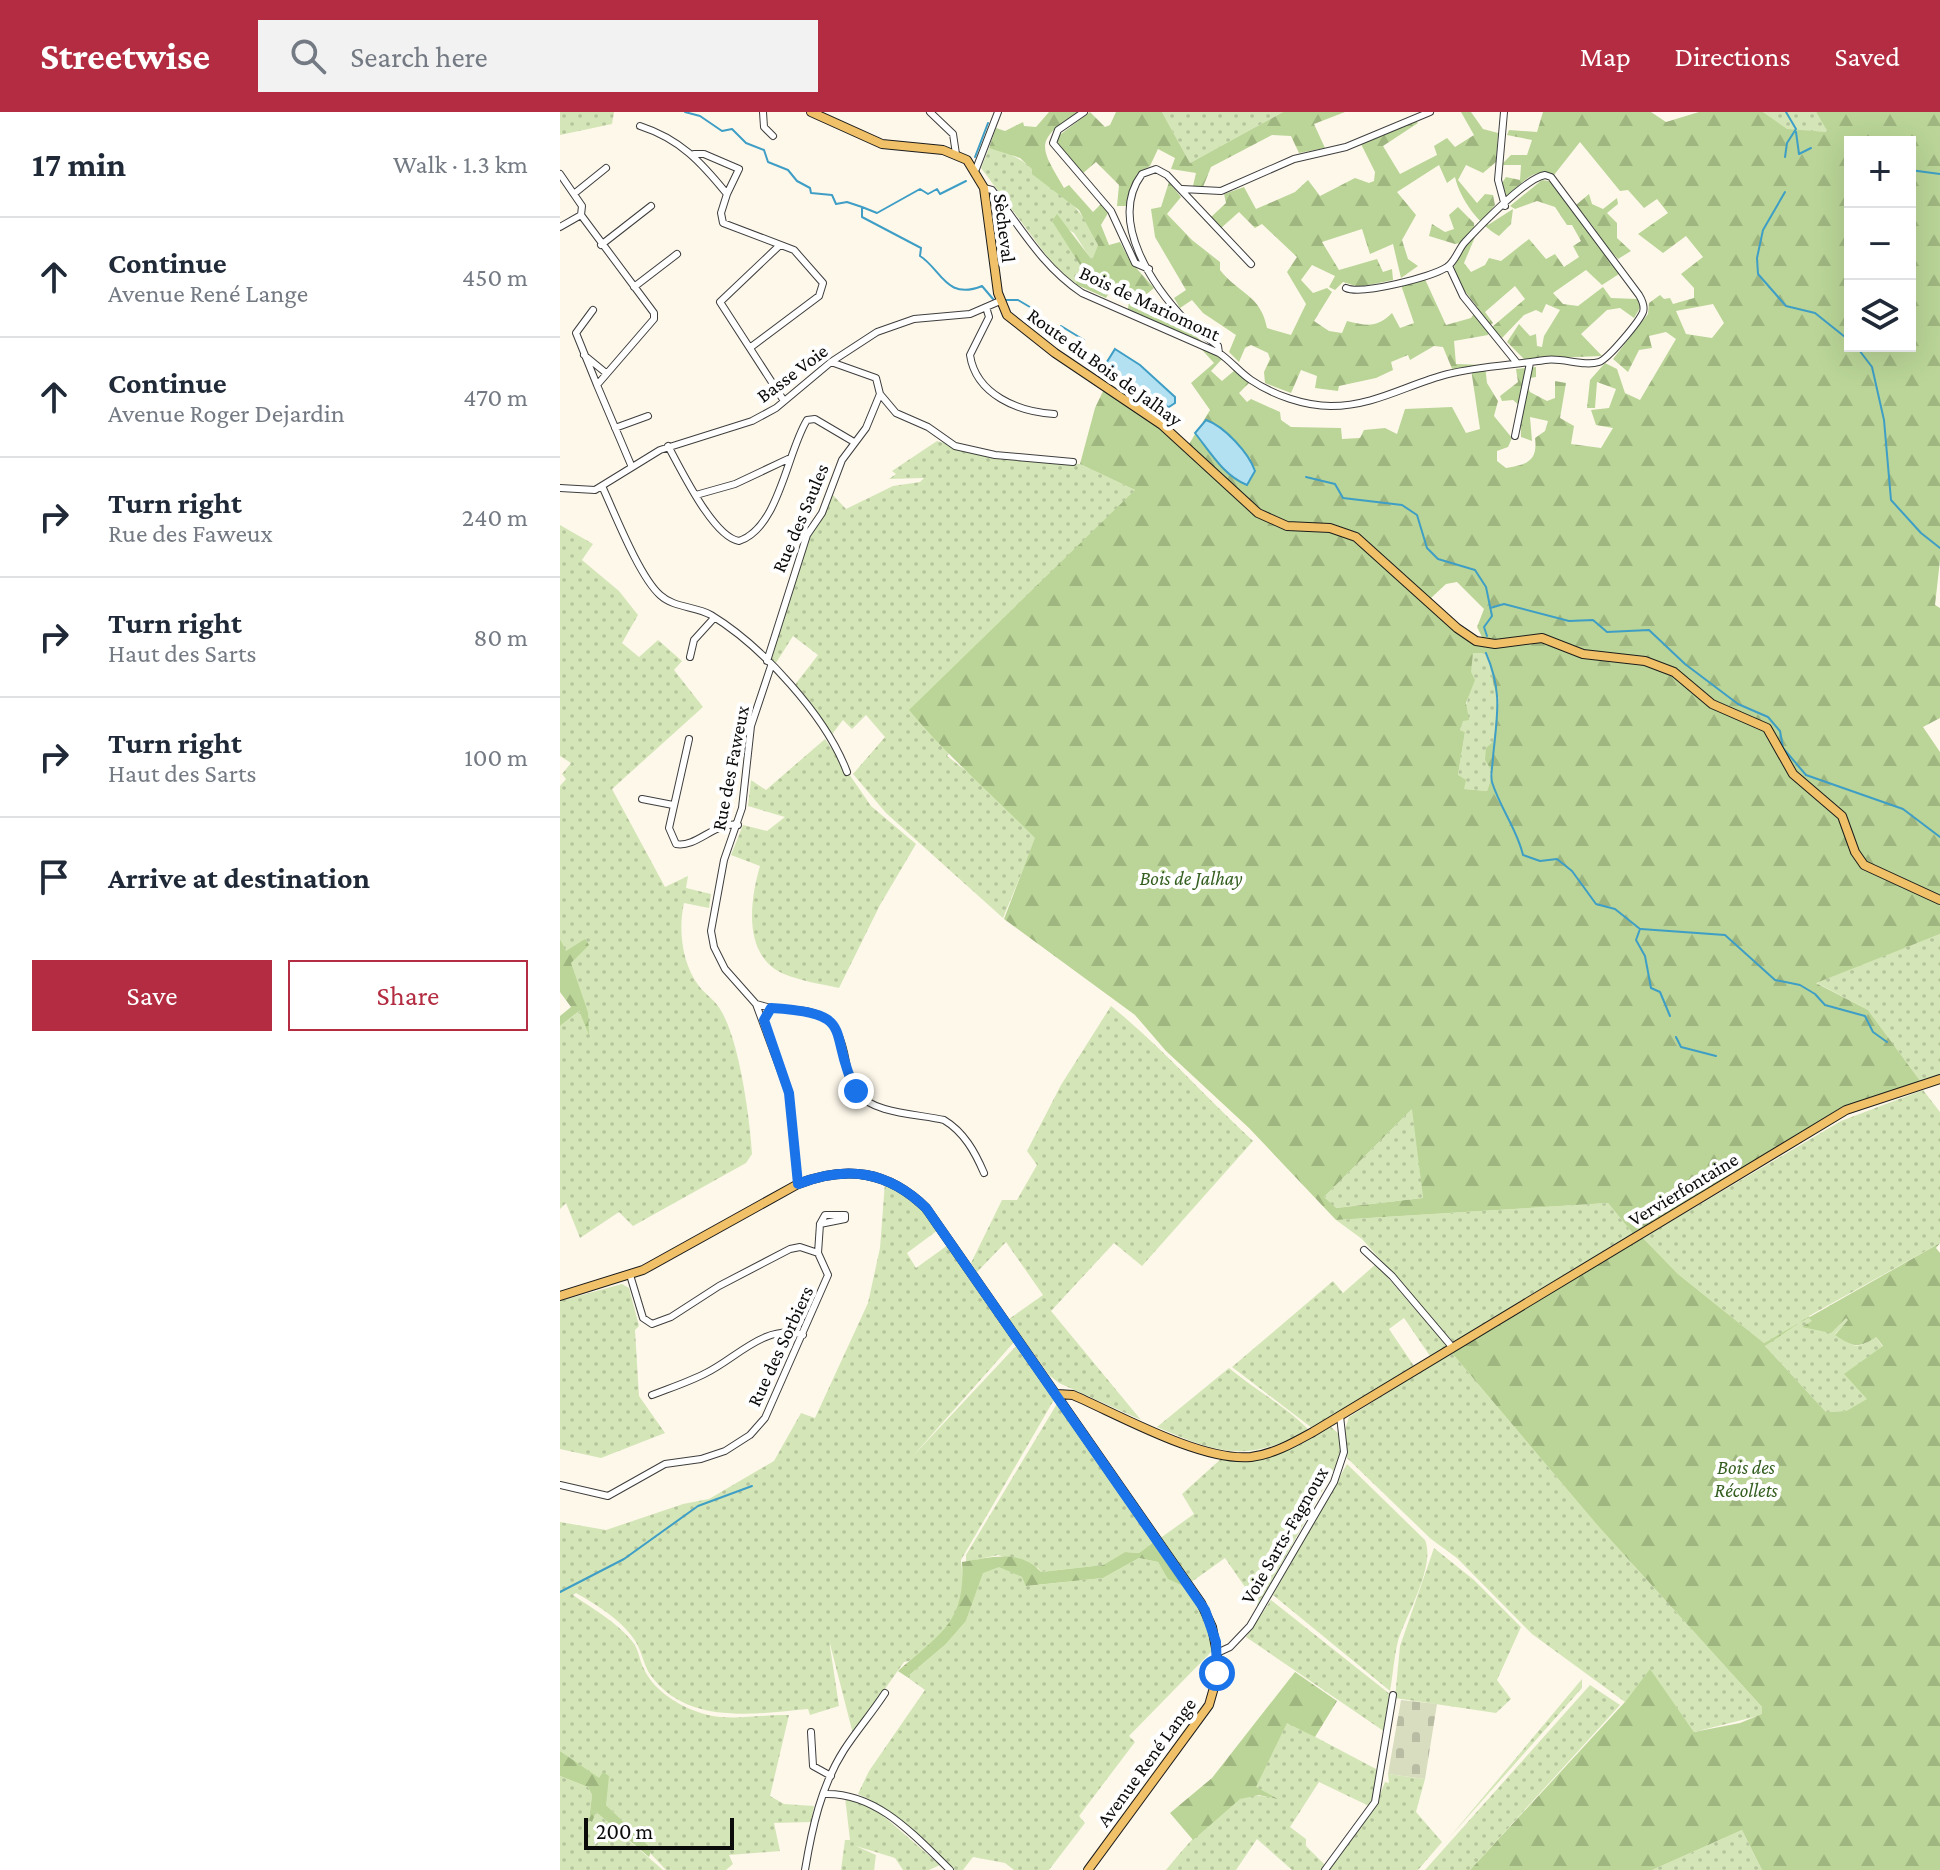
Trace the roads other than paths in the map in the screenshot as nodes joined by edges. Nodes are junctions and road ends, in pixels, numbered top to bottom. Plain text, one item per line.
1 (763, 112) edge
2 (811, 112) edge
3 (930, 112) edge
4 (998, 112) edge
5 (1084, 112) edge
6 (1430, 112) edge
7 (1504, 112) edge
8 (640, 126) dead end
9 (773, 136) dead end
10 (694, 154) junction
11 (956, 154) junction
12 (606, 168) dead end
13 (976, 169) junction
14 (560, 174) edge
15 (984, 188) junction
16 (1182, 189) junction
17 (575, 193) junction
18 (727, 194) junction
19 (651, 206) dead end
20 (1505, 206) junction
21 (581, 215) junction
22 (560, 227) edge
23 (601, 245) junction
24 (780, 245) junction
25 (677, 254) dead end
26 (1251, 264) dead end
27 (1449, 266) junction
28 (1149, 269) junction
29 (634, 287) junction
30 (1346, 288) dead end
31 (999, 297) junction
32 (986, 307) junction
33 (593, 310) dead end
34 (751, 347) junction
35 (1219, 353) junction
36 (583, 355) junction
37 (831, 362) junction
38 (1517, 363) junction
39 (1530, 363) junction
40 (606, 373) junction
41 (597, 385) junction
42 (880, 394) junction
43 (784, 401) junction
44 (1054, 414) dead end
45 (648, 416) dead end
46 (615, 428) junction
47 (1515, 436) dead end
48 (854, 442) junction
49 (668, 446) junction
50 (788, 459) junction
51 (1073, 462) dead end
52 (631, 465) junction
53 (602, 486) junction
54 (560, 488) edge
55 (696, 495) junction
56 (714, 618) junction
57 (690, 657) dead end
58 (769, 664) junction
59 (689, 739) dead end
60 (847, 772) dead end
61 (642, 799) dead end
62 (673, 805) junction
63 (738, 825) junction
64 (1940, 900) edge
65 (756, 1004) junction
66 (771, 1008) junction
67 (764, 1020) junction
68 (1940, 1079) edge
69 (984, 1173) dead end
70 (798, 1184) junction
71 (820, 1224) dead end
72 (1364, 1250) dead end
73 (818, 1253) junction
74 (630, 1275) junction
75 (560, 1296) edge
76 (803, 1335) junction
77 (1453, 1348) junction
78 (1057, 1394) junction
79 (652, 1395) dead end
80 (1340, 1416) junction
81 (560, 1485) edge
82 (1217, 1653) junction
83 (885, 1693) dead end
84 (1393, 1695) dead end
85 (811, 1732) dead end
86 (831, 1776) junction
87 (824, 1794) junction
88 (805, 1870) edge
89 (950, 1870) edge
90 (1088, 1870) edge
91 (1325, 1870) edge

1 - 9 street
2 - 11 main road
3 - 11 street
4 - 13 street
5 - 28 street
6 - 16 street
7 - 20 street
8 - 10 street
10 - 18 street
10 - 18 street
11 - 13 main road
12 - 17 street
13 - 15 main road, Sècheval
14 - 17 street
15 - 31 main road, Sècheval
15 - 35 street, Bois de Mariomont
16 - 26 street
16 - 28 street
17 - 21 street
18 - 24 street
19 - 23 street
20 - 27 street, Bois de Mariomont
20 - 39 street, Bois de Mariomont
21 - 22 street
21 - 23 street
23 - 29 street
24 - 34 street
24 - 34 street
25 - 29 street
27 - 30 street
27 - 38 street
28 - 35 street
29 - 40 street
31 - 32 street, Basse Voie
31 - 64 main road, Route du Bois de Jalhay
32 - 37 street, Basse Voie
32 - 44 street
33 - 36 street
34 - 43 street
35 - 38 street, Bois de Mariomont
36 - 40 street
36 - 41 street
37 - 42 street
37 - 43 street, Basse Voie
38 - 39 street, Bois de Mariomont
39 - 47 street
40 - 41 street
41 - 46 street
42 - 48 street, Rue des Saules
42 - 51 street
43 - 49 street, Basse Voie
45 - 46 street
46 - 52 street
48 - 50 street
48 - 58 street, Rue des Saules
49 - 52 street, Basse Voie
49 - 55 street
50 - 55 street
50 - 55 street
52 - 53 street, Basse Voie
53 - 54 street
53 - 56 street
56 - 57 street
56 - 58 street
58 - 60 street
58 - 63 street, Rue des Faweux
59 - 62 street
61 - 62 street
62 - 63 street
63 - 65 street, Rue des Faweux
65 - 66 street
65 - 67 street, Rue des Faweux
66 - 67 street
66 - 69 street
67 - 70 street
68 - 77 main road, Vervierfontaine
70 - 74 main road, Avenue René Lange
70 - 78 main road, Avenue René Lange
71 - 73 street, Rue des Sorbiers
72 - 77 street
73 - 74 street
73 - 76 street, Rue des Sorbiers
74 - 75 main road, Avenue René Lange
76 - 79 street
76 - 81 street, Rue des Sorbiers
77 - 80 main road, Vervierfontaine
78 - 80 main road, Vervierfontaine
78 - 82 main road, Avenue René Lange
80 - 82 street, Voie Sarts-Fagnoux
82 - 90 main road, Avenue René Lange
83 - 86 street
84 - 91 street
85 - 86 street
86 - 87 street
87 - 88 street
87 - 89 street

